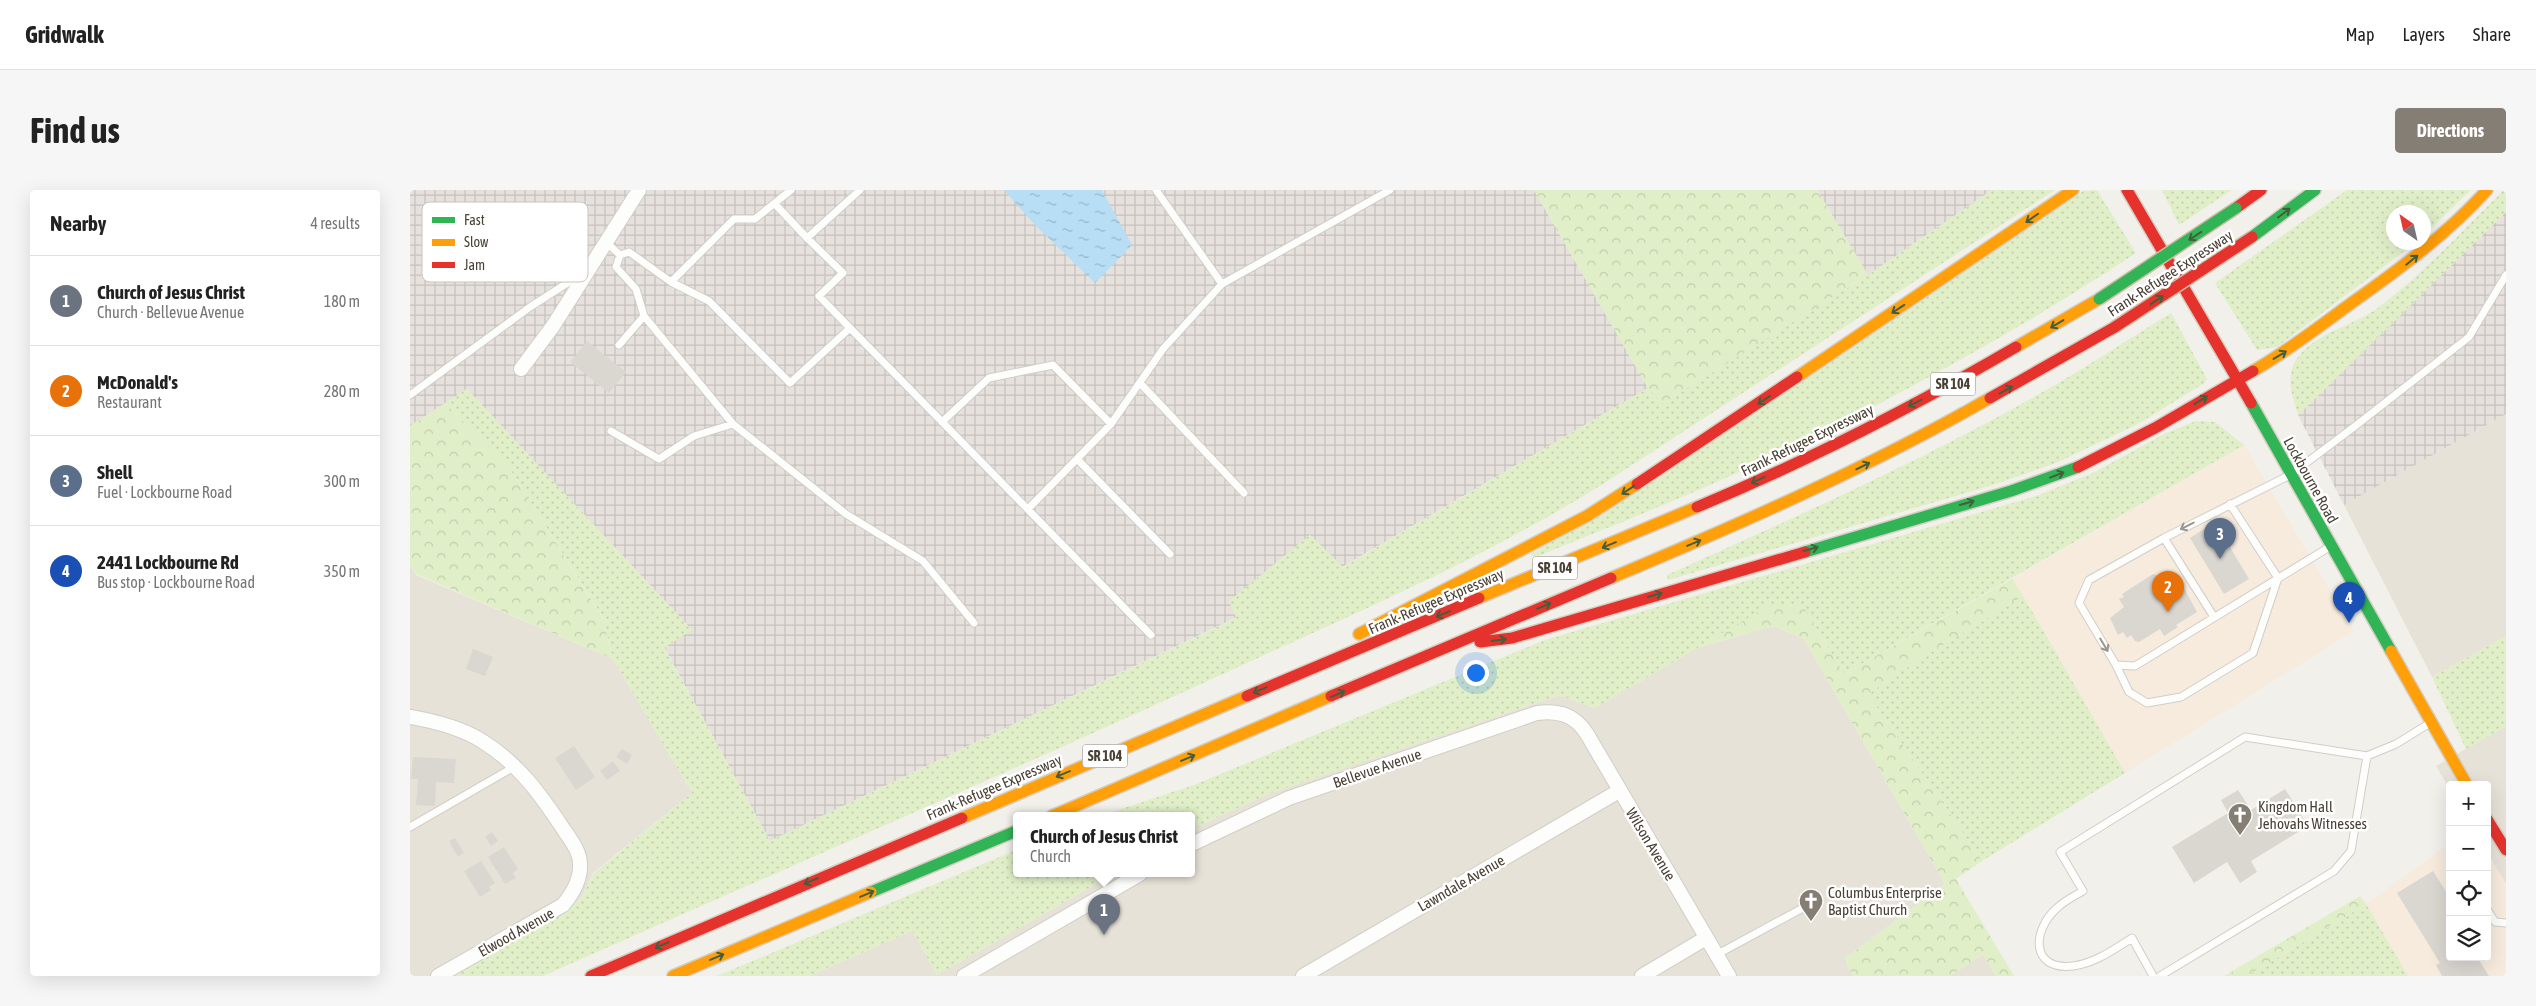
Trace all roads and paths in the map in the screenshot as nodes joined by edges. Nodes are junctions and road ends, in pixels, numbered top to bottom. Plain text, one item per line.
1 (639, 190) edge
2 (791, 190) edge
3 (860, 190) edge
4 (1156, 190) edge
5 (1390, 190) edge
6 (2073, 190) edge
7 (2127, 190) edge
8 (2261, 190) edge
9 (2316, 190) edge
10 (2486, 190) edge
11 (774, 204) junction
12 (807, 238) junction
13 (606, 242) junction
14 (620, 255) junction
15 (588, 269) edge
16 (2506, 275) edge
17 (569, 282) edge
18 (580, 282) edge
19 (671, 282) junction
20 (1222, 284) junction
21 (644, 316) junction
22 (850, 328) junction
23 (619, 345) dead end
24 (521, 369) dead end
25 (2237, 378) junction
26 (1140, 382) junction
27 (410, 395) edge
28 (942, 422) junction
29 (732, 424) junction
30 (1111, 424) junction
31 (611, 430) dead end
32 (1077, 459) junction
33 (2290, 475) junction
34 (1244, 493) dead end
35 (2230, 504) junction
36 (1028, 509) junction
37 (2164, 538) junction
38 (2331, 546) junction
39 (1170, 554) dead end
40 (2278, 578) junction
41 (2214, 617) junction
42 (974, 623) dead end
43 (1152, 635) dead end
44 (1450, 645) junction
45 (2116, 666) junction
46 (1305, 671) junction
47 (1568, 716) joint
48 (410, 717) edge
49 (2431, 723) junction
50 (2367, 756) junction
51 (514, 767) junction
52 (2465, 781) edge
53 (1619, 791) junction
54 (1061, 812) edge
55 (410, 827) edge
56 (2491, 830) edge
57 (1013, 832) edge
58 (1195, 843) edge
59 (2506, 850) edge
60 (1135, 877) edge
61 (1812, 903) dead end
62 (2491, 916) edge
63 (2506, 923) edge
64 (1706, 938) junction
65 (1716, 955) junction
66 (438, 976) edge
67 (591, 976) edge
68 (672, 976) edge
69 (964, 976) edge
70 (1303, 976) edge
71 (1642, 976) edge
72 (1729, 976) edge
73 (2153, 976) edge
74 (2160, 976) edge

1 - 13 street
2 - 11 lane
3 - 12 lane
4 - 20 lane
5 - 20 lane
6 -> 46 main road
7 - 25 main road, Lockbourne Road
8 -> 46 main road, Frank-Refugee Expressway / SR 104, bridge
44 -> 9 main road, Frank-Refugee Expressway / SR 104, bridge
25 -> 10 main road
11 - 12 lane
11 - 19 lane
12 - 22 lane
13 - 14 lane
13 - 15 street
14 - 19 lane
14 - 21 lane
16 - 33 lane
17 - 27 lane
18 - 24 street
19 - 22 lane
20 - 26 lane
21 - 23 lane
21 - 29 lane
22 - 28 lane
25 - 33 main road, Lockbourne Road
44 -> 25 main road
26 - 30 lane
26 - 34 lane
28 - 30 lane
28 - 36 lane
29 - 31 lane
29 - 42 lane
30 - 32 lane
32 - 36 lane
32 - 39 lane
33 - 35 lane
33 - 38 main road, Lockbourne Road
35 -> 37 lane
35 - 40 lane
36 - 43 lane
37 - 41 lane
37 -> 45 lane
38 - 40 lane
38 - 49 main road, Lockbourne Road
40 - 41 lane
40 - 45 lane
41 - 45 lane
54 -> 44 main road, Frank-Refugee Expressway / SR 104
46 -> 67 main road, Frank-Refugee Expressway / SR 104
47 - 53 street, Wilson Avenue
47 - 58 street, Bellevue Avenue
48 - 51 street
49 - 50 lane
49 - 52 main road, Lockbourne Road
50 - 73 lane
50 - 74 lane
51 - 55 lane
51 - 66 street, Elwood Avenue
53 - 64 street, Wilson Avenue
53 - 70 street, Lawndale Avenue
56 - 59 main road
68 -> 57 main road
60 - 69 street
61 - 65 lane
62 - 63 lane
64 - 65 street, Wilson Avenue
64 - 71 street
65 - 72 street, Wilson Avenue

